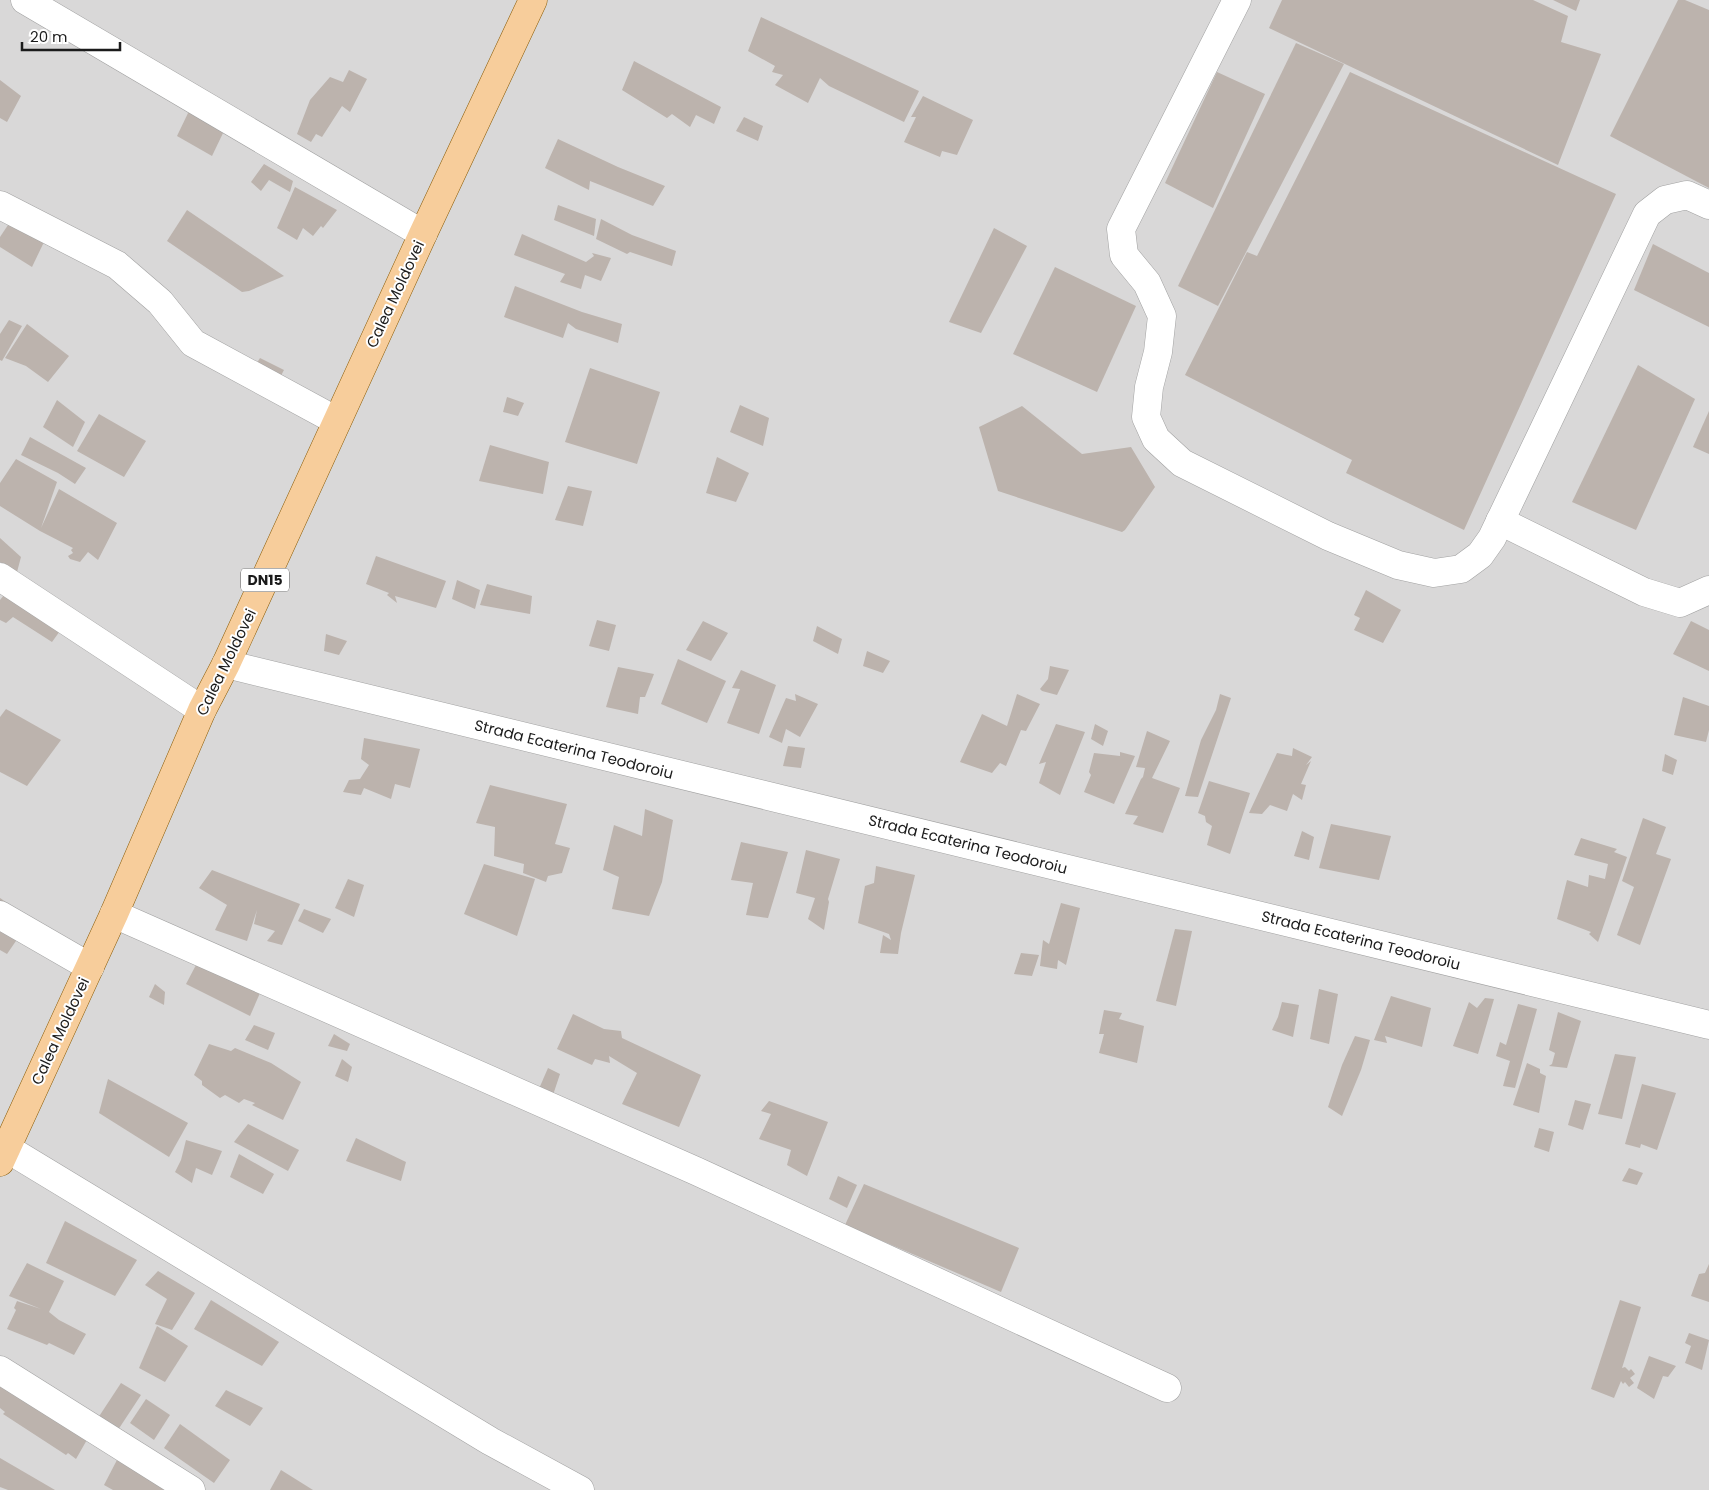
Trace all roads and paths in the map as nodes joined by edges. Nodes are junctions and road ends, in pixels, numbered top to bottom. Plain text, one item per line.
1 (25, 0) edge
2 (533, 0) edge
3 (1237, 0) edge
4 (0, 205) edge
5 (1709, 205) edge
6 (423, 234) junction
7 (337, 421) junction
8 (1500, 521) junction
9 (0, 576) edge
10 (1709, 590) edge
11 (226, 664) junction
12 (202, 710) junction
13 (114, 914) junction
14 (0, 915) edge
15 (90, 967) junction
16 (1709, 1024) edge
17 (3, 1155) edge
18 (0, 1370) edge
19 (1167, 1388) dead end
20 (191, 1490) edge
21 (580, 1490) edge

1 - 6 street
2 - 6 main road, Calea Moldovei / DN15
3 - 8 street
4 - 7 street
5 - 8 street
6 - 7 main road, Calea Moldovei / DN15
7 - 11 main road, Calea Moldovei / DN15
8 - 10 street
9 - 12 street
11 - 12 main road, Calea Moldovei / DN15
11 - 16 street, Strada Ecaterina Teodoroiu
12 - 13 main road, Calea Moldovei / DN15
13 - 15 main road, Calea Moldovei / DN15
13 - 19 street
14 - 15 street
15 - 17 main road, Calea Moldovei / DN15
17 - 21 street
18 - 20 street

